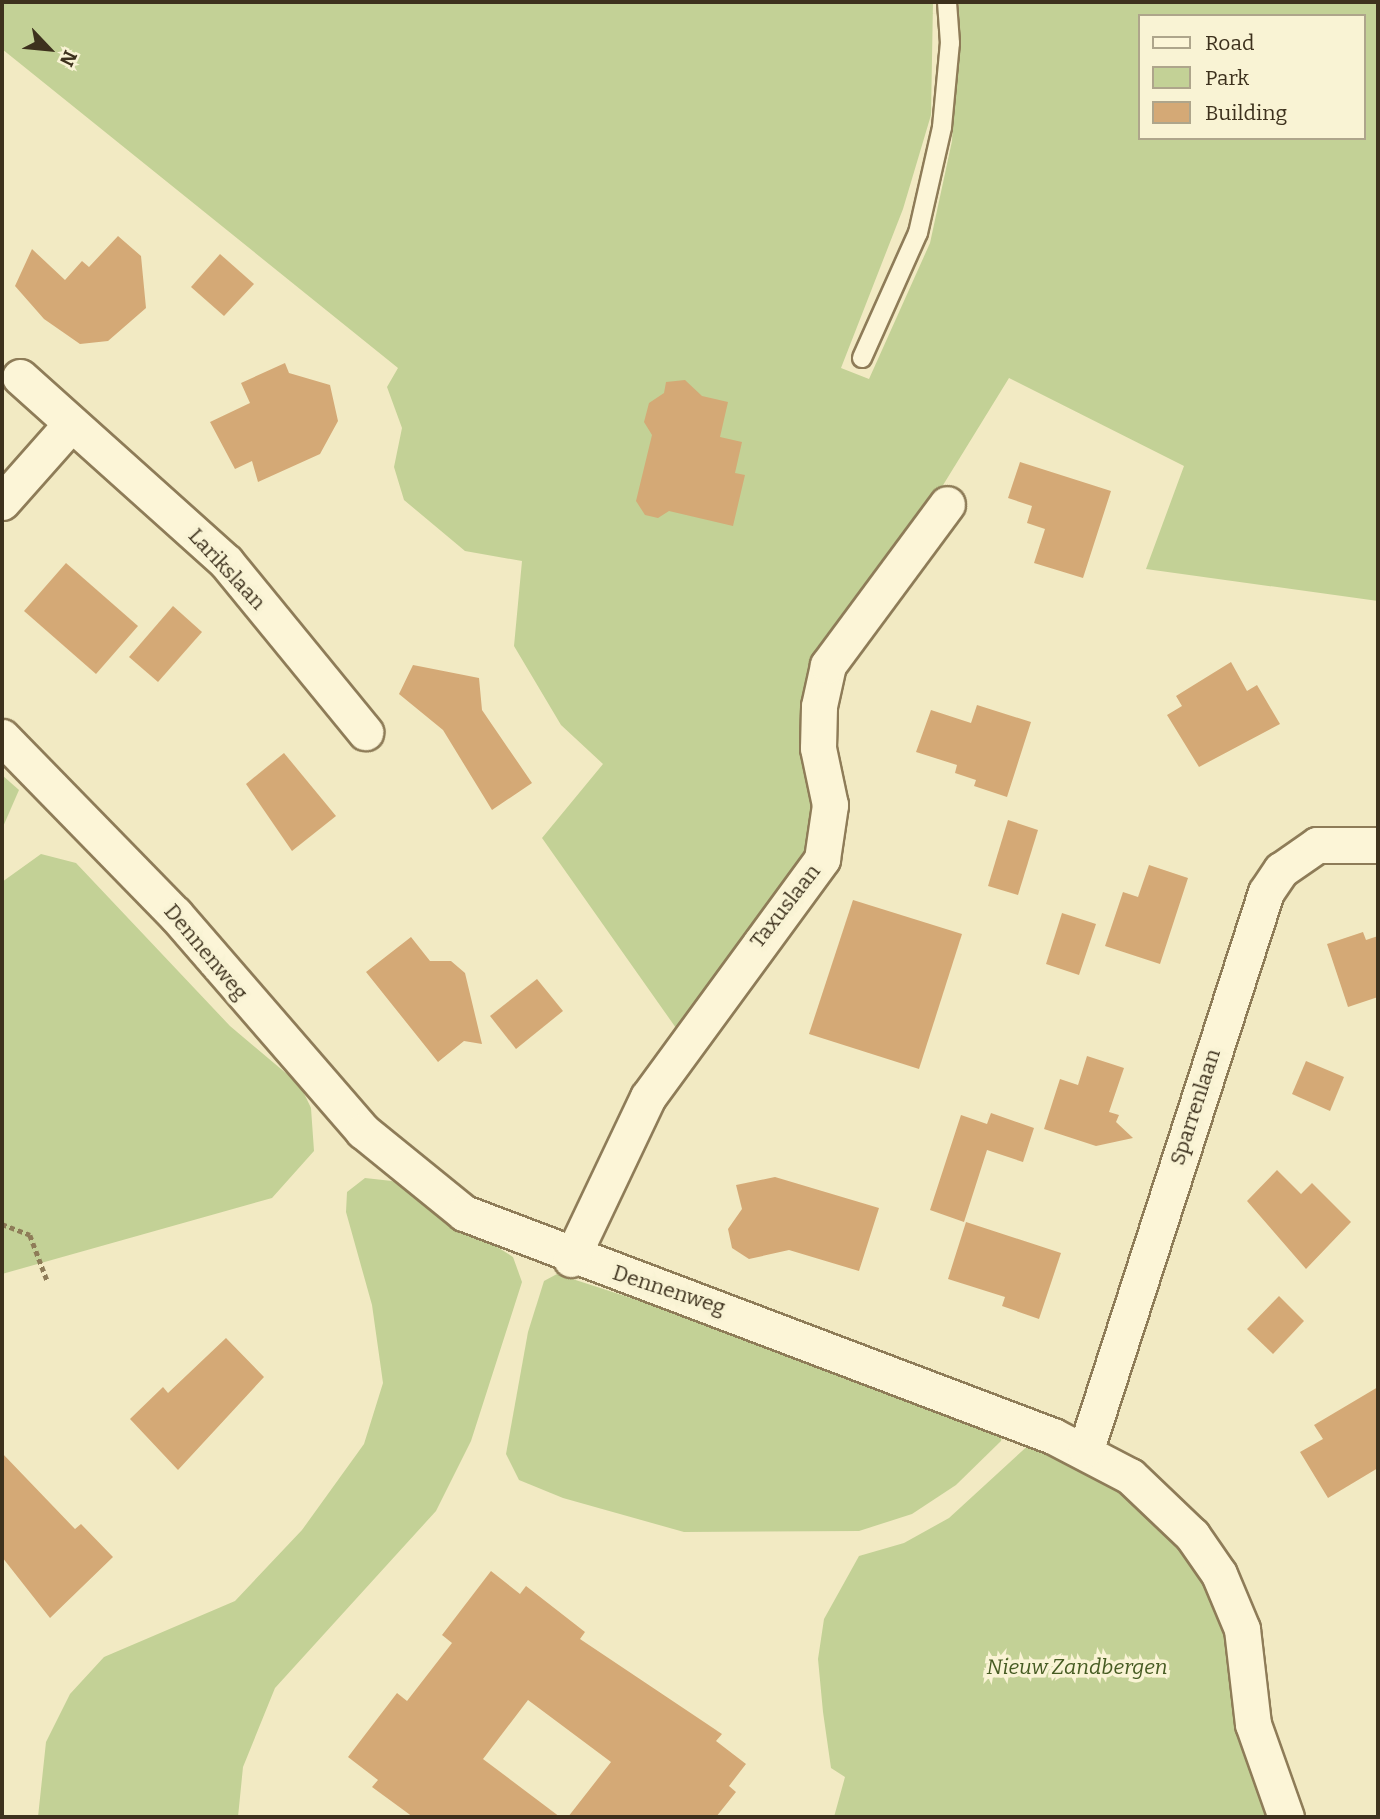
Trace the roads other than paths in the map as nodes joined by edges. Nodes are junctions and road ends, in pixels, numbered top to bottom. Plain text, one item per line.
1 (947, 2) edge
2 (862, 358) dead end
3 (20, 377) dead end
4 (71, 424) junction
5 (2, 502) edge
6 (947, 504) dead end
7 (365, 732) dead end
8 (2, 737) edge
9 (1378, 845) edge
10 (571, 1259) junction
11 (1086, 1449) junction
12 (1286, 1817) edge

1 - 2 lane
3 - 4 street, Larikslaan
4 - 5 street
4 - 7 street, Larikslaan
6 - 10 street, Taxuslaan
8 - 10 street, Dennenweg
9 - 11 street, Sparrenlaan
10 - 11 street, Dennenweg
11 - 12 street, Dennenweg

